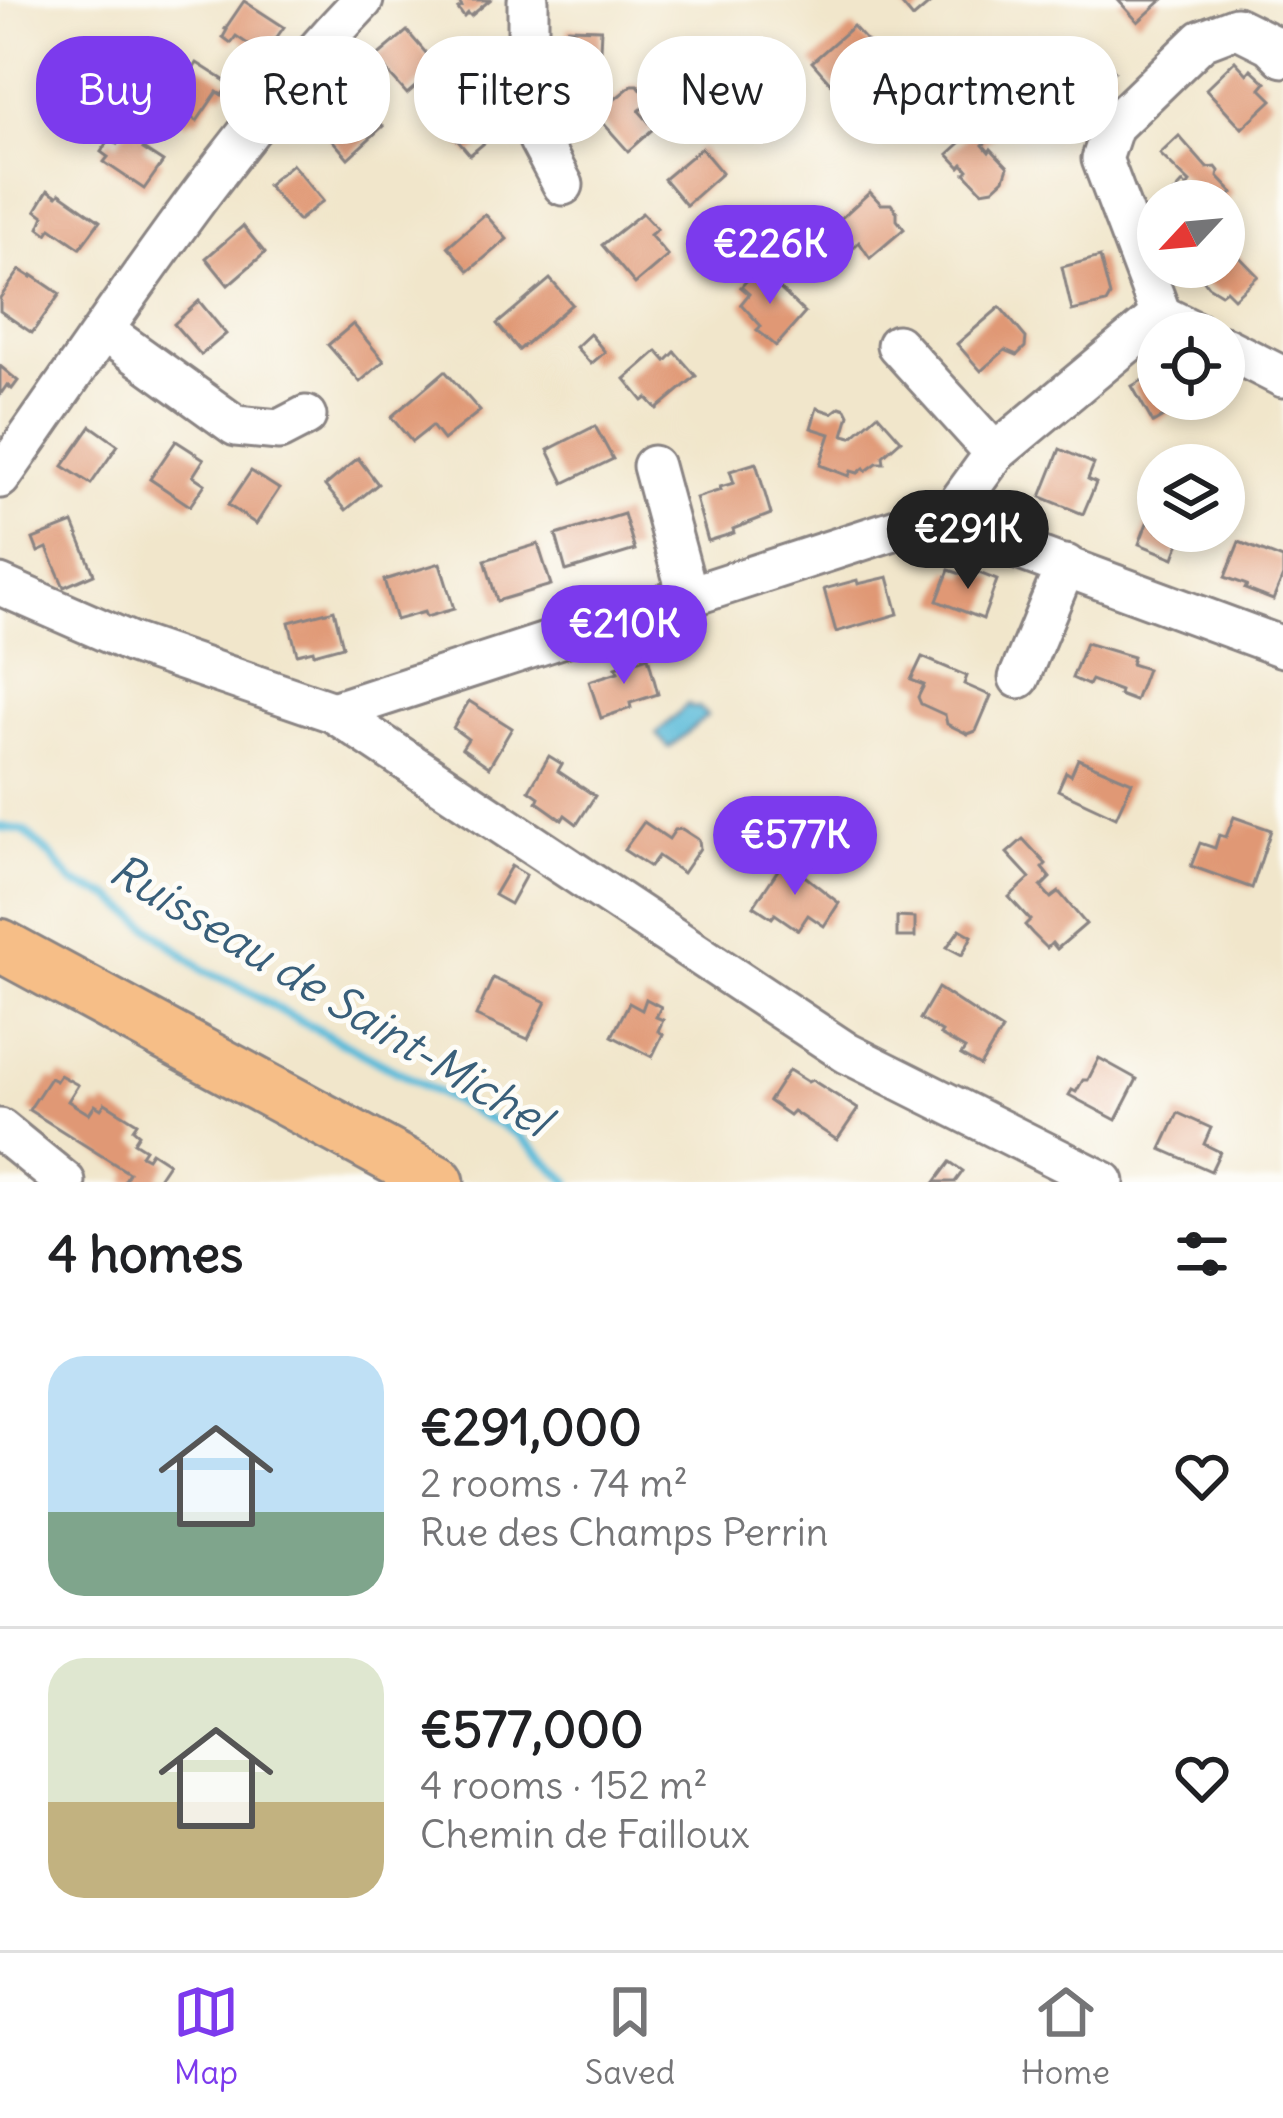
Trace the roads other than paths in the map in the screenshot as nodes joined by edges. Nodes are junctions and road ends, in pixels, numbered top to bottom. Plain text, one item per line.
1 (363, 0) edge
2 (528, 0) edge
3 (1283, 57) edge
4 (563, 185) dead end
5 (1160, 312) edge
6 (104, 331) junction
7 (1137, 335) edge
8 (897, 344) dead end
9 (1245, 358) edge
10 (1283, 377) edge
11 (306, 416) dead end
12 (995, 453) junction
13 (653, 466) dead end
14 (0, 478) edge
15 (944, 522) junction
16 (1066, 565) junction
17 (0, 585) edge
18 (688, 596) junction
19 (1283, 647) edge
20 (1018, 678) dead end
21 (333, 712) junction
22 (0, 946) edge
23 (0, 1130) edge
24 (65, 1182) edge
25 (438, 1182) edge
26 (1105, 1182) edge

1 - 6 street
2 - 4 street
3 - 5 street
6 - 11 street
6 - 14 street
7 - 12 street
8 - 12 street
9 - 10 street
12 - 15 street
13 - 18 street
15 - 16 street
15 - 18 street
16 - 19 street
16 - 20 street
17 - 21 street
18 - 21 street
21 - 26 street
22 - 25 main road
23 - 24 street

